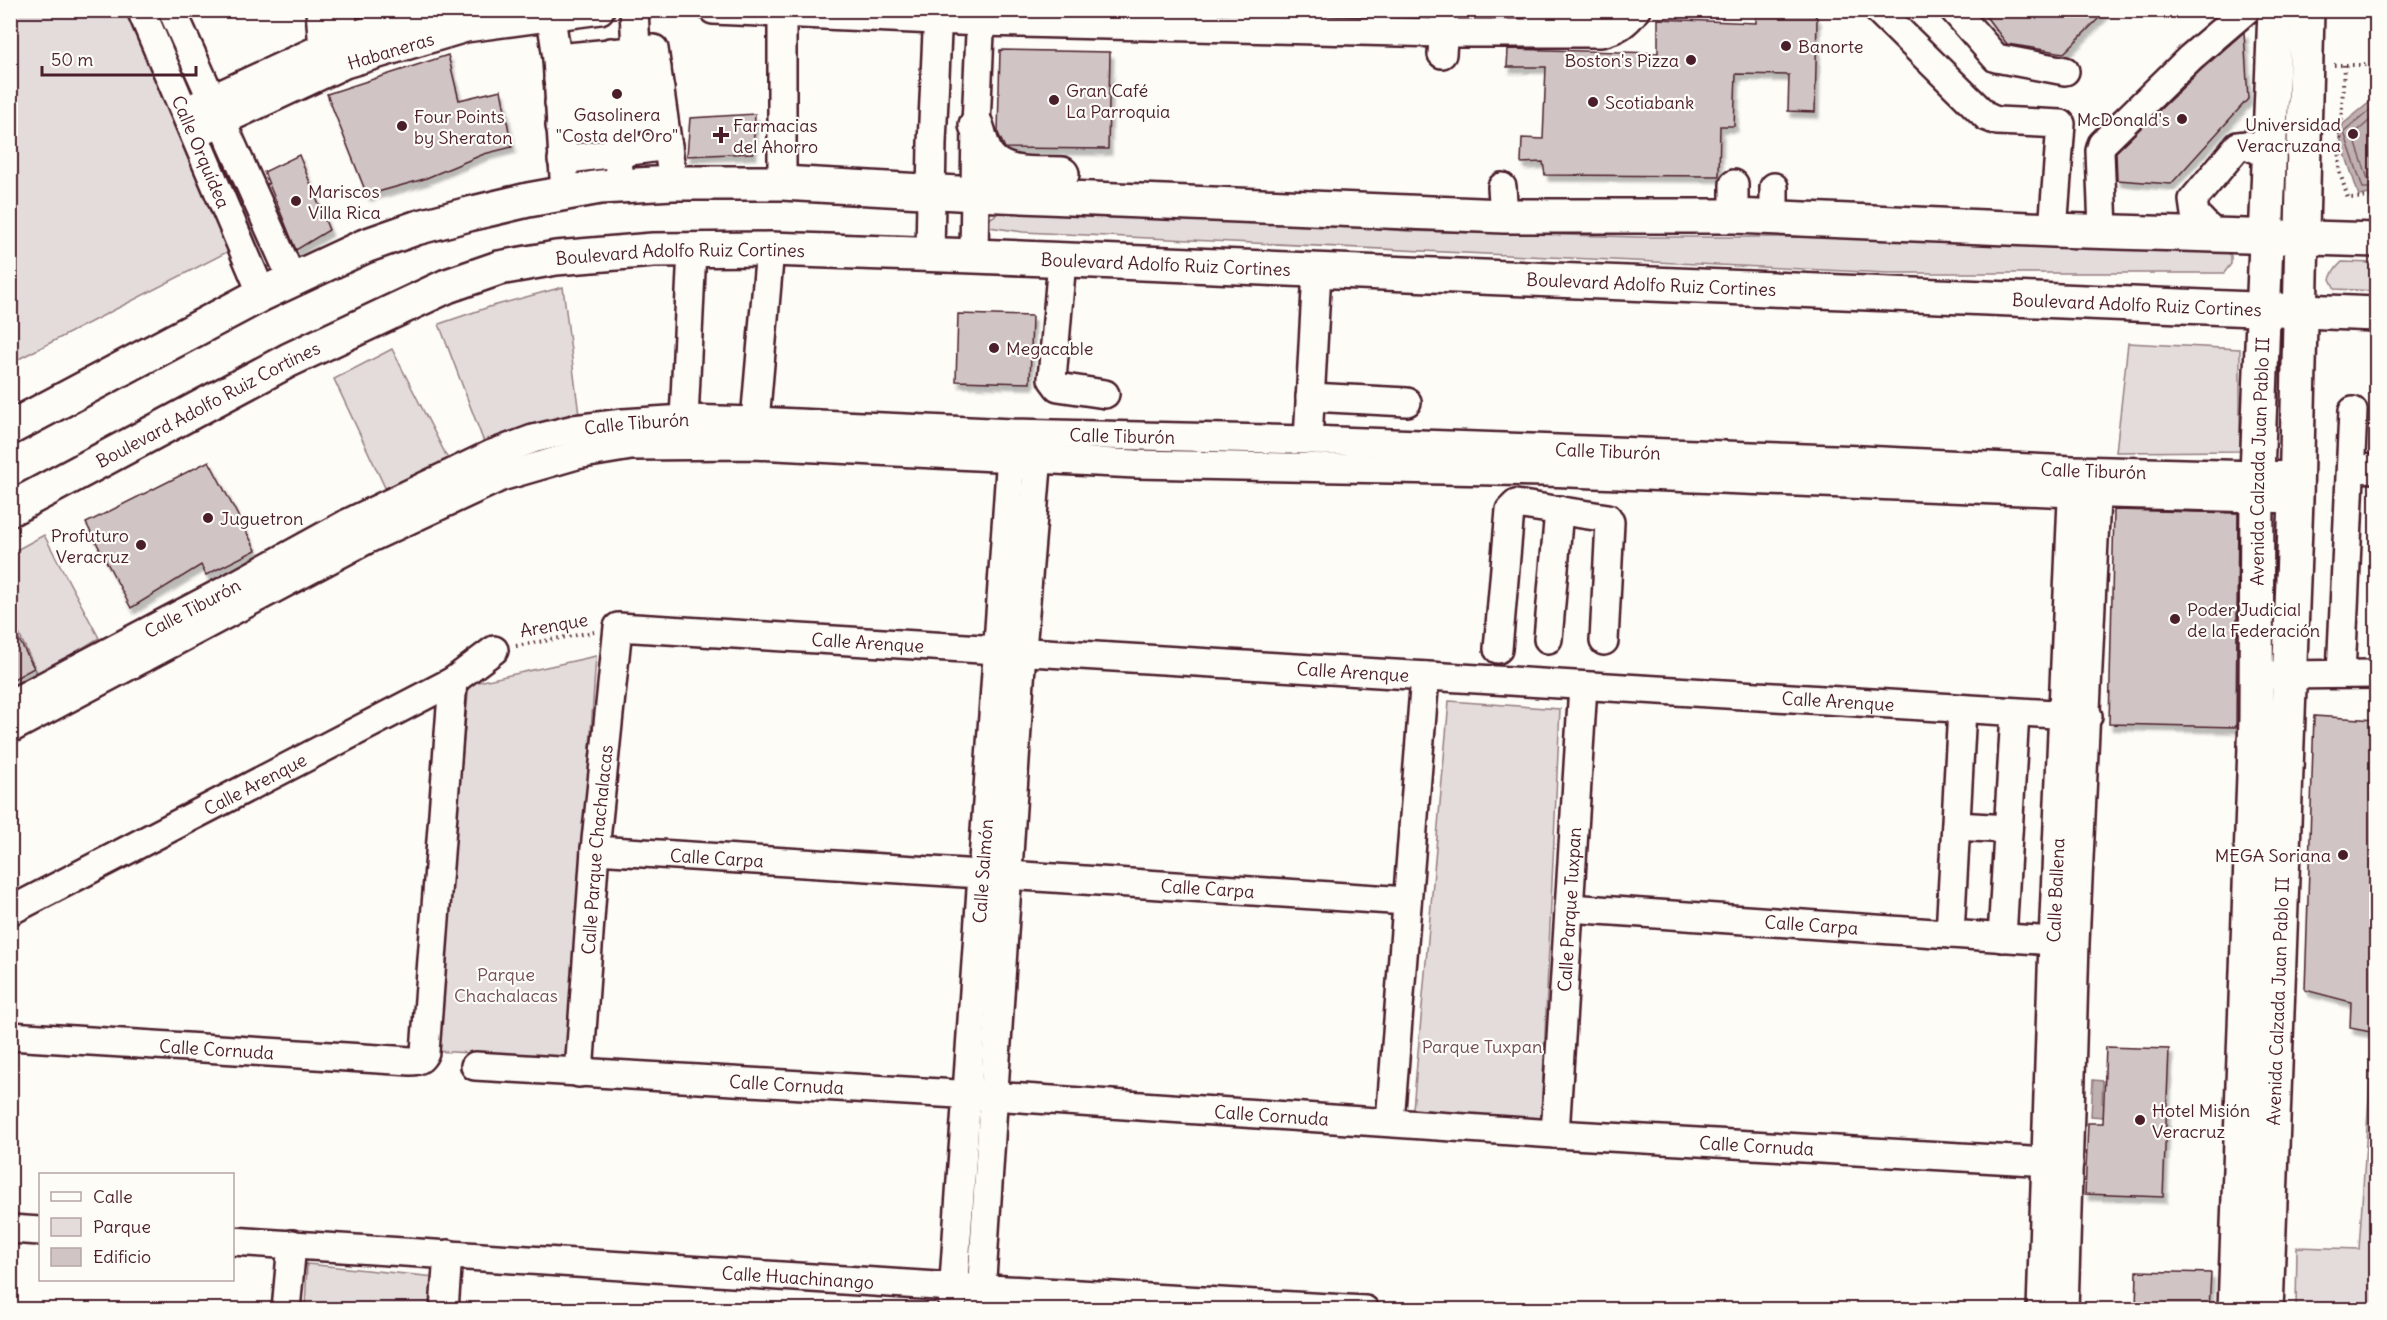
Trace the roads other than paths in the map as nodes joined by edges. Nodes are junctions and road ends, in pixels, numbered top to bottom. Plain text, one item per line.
1 (141, 10) edge
2 (172, 10) edge
3 (320, 10) edge
4 (342, 10) edge
5 (442, 10) edge
6 (600, 10) edge
7 (634, 10) edge
8 (713, 10) edge
9 (1536, 10) edge
10 (1878, 10) edge
11 (1954, 10) edge
12 (2246, 10) edge
13 (2275, 10) edge
14 (2307, 10) edge
15 (782, 13) junction
16 (1622, 14) edge
17 (938, 15) edge
18 (981, 16) edge
19 (551, 17) junction
20 (1208, 18) edge
21 (1296, 19) edge
22 (1444, 32) edge
23 (334, 55) junction
24 (2065, 71) dead end
25 (618, 78) junction
26 (660, 91) junction
27 (558, 92) junction
28 (218, 110) junction
29 (190, 122) junction
30 (976, 125) junction
31 (669, 146) junction
32 (618, 153) junction
33 (2268, 154) junction
34 (562, 160) junction
35 (673, 183) junction
36 (782, 183) junction
37 (1734, 184) dead end
38 (620, 187) junction
39 (931, 191) junction
40 (565, 194) junction
41 (975, 194) junction
42 (1250, 206) junction
43 (1734, 216) junction
44 (2053, 230) junction
45 (2103, 230) junction
46 (2214, 234) junction
47 (2265, 236) junction
48 (2301, 237) junction
49 (2376, 240) edge
50 (770, 249) junction
51 (692, 250) junction
52 (930, 255) junction
53 (974, 256) junction
54 (1062, 260) junction
55 (1317, 271) junction
56 (292, 279) junction
57 (262, 294) junction
58 (2265, 308) junction
59 (2301, 309) junction
60 (2376, 314) edge
61 (1105, 394) dead end
62 (1310, 397) junction
63 (1407, 402) dead end
64 (2353, 411) dead end
65 (684, 419) junction
66 (755, 421) junction
67 (10, 428) edge
68 (1308, 440) junction
69 (1025, 446) junction
70 (1546, 461) junction
71 (2364, 469) edge
72 (2085, 482) junction
73 (2258, 486) junction
74 (2296, 488) junction
75 (10, 509) edge
76 (1551, 509) junction
77 (618, 627) joint
78 (1548, 639) dead end
79 (1604, 641) dead end
80 (494, 650) road end
81 (1010, 650) junction
82 (1498, 650) dead end
83 (2341, 674) junction
84 (2376, 674) edge
85 (2256, 675) junction
86 (2290, 675) junction
87 (1425, 676) junction
88 (453, 681) junction
89 (1583, 686) junction
90 (10, 704) edge
91 (1962, 709) junction
92 (2015, 712) junction
93 (2076, 716) junction
94 (10, 729) edge
95 (1956, 826) junction
96 (2008, 829) junction
97 (595, 850) junction
98 (980, 874) junction
99 (1007, 875) junction
100 (2265, 896) junction
101 (1407, 901) junction
102 (1569, 908) junction
103 (10, 911) edge
104 (1950, 934) junction
105 (2002, 938) junction
106 (2053, 941) junction
107 (10, 1036) edge
108 (475, 1066) dead end
109 (579, 1073) junction
110 (980, 1095) junction
111 (1390, 1122) junction
112 (1555, 1134) junction
113 (2057, 1162) junction
114 (10, 1229) edge
115 (39, 1231) edge
116 (234, 1241) edge
117 (292, 1244) junction
118 (448, 1254) junction
119 (952, 1298) edge
120 (980, 1299) edge
121 (286, 1310) edge
122 (444, 1310) edge
123 (1365, 1310) edge
124 (2041, 1310) edge
125 (2064, 1310) edge
126 (2235, 1310) edge
127 (2266, 1310) edge

1 - 29 street, Calle Orquídea
2 - 28 street, Calle Orquídea
3 - 23 street
4 - 23 street
5 - 23 street, Habaneras
6 - 19 street, Habaneras
7 - 25 street
8 - 15 street
9 - 16 street
10 - 44 street
11 - 24 street
12 - 45 street
13 - 33 main road, Avenida Calzada Juan Pablo II
14 - 48 main road, Avenida Calzada Juan Pablo II
15 - 17 street
15 - 36 street
16 - 22 street
17 - 18 street
17 - 39 street
18 - 20 street
18 - 30 street
19 - 23 street, Habaneras
19 - 27 street
20 - 21 street
21 - 22 street
23 - 28 street, Habaneras
25 - 26 street
25 - 26 street
25 - 27 street
25 - 27 street
25 - 32 street
26 - 31 street
27 - 34 street
28 - 29 street, Habaneras
28 - 56 street, Calle Orquídea
29 - 57 street, Calle Orquídea
30 - 41 street
30 - 42 main road
31 - 32 street
31 - 35 street
32 - 34 street
32 - 38 street
33 - 46 street
33 - 47 main road, Avenida Calzada Juan Pablo II
34 - 40 street
35 - 36 main road
35 - 38 main road
36 - 39 main road
37 - 43 street
38 - 40 main road
39 - 41 main road
39 - 52 street
40 - 56 main road
41 - 42 main road
41 - 53 street
42 - 43 main road
43 - 44 main road
44 - 45 main road
45 - 46 main road
46 - 47 main road
47 - 48 main road
47 - 58 main road, Avenida Calzada Juan Pablo II
48 - 49 main road
48 - 59 main road, Avenida Calzada Juan Pablo II
50 - 51 main road, Boulevard Adolfo Ruiz Cortines
50 - 52 main road, Boulevard Adolfo Ruiz Cortines
50 - 66 street
51 - 65 street
51 - 75 main road, Boulevard Adolfo Ruiz Cortines
52 - 53 main road, Boulevard Adolfo Ruiz Cortines
53 - 54 main road, Boulevard Adolfo Ruiz Cortines
54 - 55 main road, Boulevard Adolfo Ruiz Cortines
54 - 61 street
55 - 58 main road, Boulevard Adolfo Ruiz Cortines
55 - 62 street
56 - 57 main road
57 - 67 main road
58 - 59 main road, Boulevard Adolfo Ruiz Cortines
58 - 73 main road, Avenida Calzada Juan Pablo II
59 - 60 main road, Boulevard Adolfo Ruiz Cortines
59 - 74 main road, Avenida Calzada Juan Pablo II
62 - 63 street
62 - 68 street
64 - 71 street
65 - 66 street, Calle Tiburón
65 - 90 street, Calle Tiburón
66 - 69 street, Calle Tiburón
68 - 69 street, Calle Tiburón
68 - 70 street, Calle Tiburón
69 - 70 street, Calle Tiburón
69 - 81 street, Calle Salmón
69 - 94 street, Calle Tiburón
70 - 72 street, Calle Tiburón
70 - 76 street
71 - 83 street
72 - 73 street, Calle Tiburón
72 - 93 street, Calle Ballena
73 - 74 street, Calle Tiburón
73 - 85 main road, Avenida Calzada Juan Pablo II
74 - 86 main road, Avenida Calzada Juan Pablo II
76 - 78 street
76 - 79 street
76 - 82 street
77 - 81 street, Calle Arenque
77 - 97 street, Calle Parque Chachalacas
80 - 88 street, Calle Arenque
81 - 87 street, Calle Arenque
81 - 98 street, Calle Salmón
81 - 99 street, Calle Salmón
83 - 84 street
83 - 86 street
85 - 86 street
85 - 100 main road, Avenida Calzada Juan Pablo II
86 - 100 main road, Avenida Calzada Juan Pablo II
87 - 89 street, Calle Arenque
87 - 101 street
88 - 103 street, Calle Arenque
88 - 107 street, Calle Cornuda
89 - 91 street, Calle Arenque
89 - 102 street, Calle Parque Tuxpan
91 - 92 street, Calle Arenque
91 - 95 street
92 - 93 street, Calle Arenque
92 - 96 street
93 - 106 street, Calle Ballena
93 - 113 street, Calle Ballena
95 - 96 street
95 - 104 street
96 - 105 street
97 - 98 street, Calle Carpa
97 - 109 street, Calle Parque Chachalacas
98 - 110 street, Calle Salmón
99 - 101 street, Calle Carpa
99 - 110 street, Calle Salmón
100 - 126 main road, Avenida Calzada Juan Pablo II
100 - 127 main road, Avenida Calzada Juan Pablo II
101 - 111 street
102 - 104 street, Calle Carpa
102 - 112 street, Calle Parque Tuxpan
104 - 105 street, Calle Carpa
105 - 106 street, Calle Carpa
106 - 113 street, Calle Ballena
108 - 109 street, Calle Cornuda
109 - 110 street, Calle Cornuda
110 - 111 street, Calle Cornuda
110 - 119 street, Calle Salmón
110 - 120 street, Calle Salmón
111 - 112 street, Calle Cornuda
112 - 113 street, Calle Cornuda
113 - 124 street, Calle Ballena
113 - 125 street, Calle Ballena
114 - 115 street
116 - 117 street, Calle Huachinango
117 - 118 street, Calle Huachinango
117 - 121 street
118 - 119 street, Calle Huachinango
118 - 122 street
119 - 120 street, Calle Huachinango
120 - 123 street, Calle Huachinango

